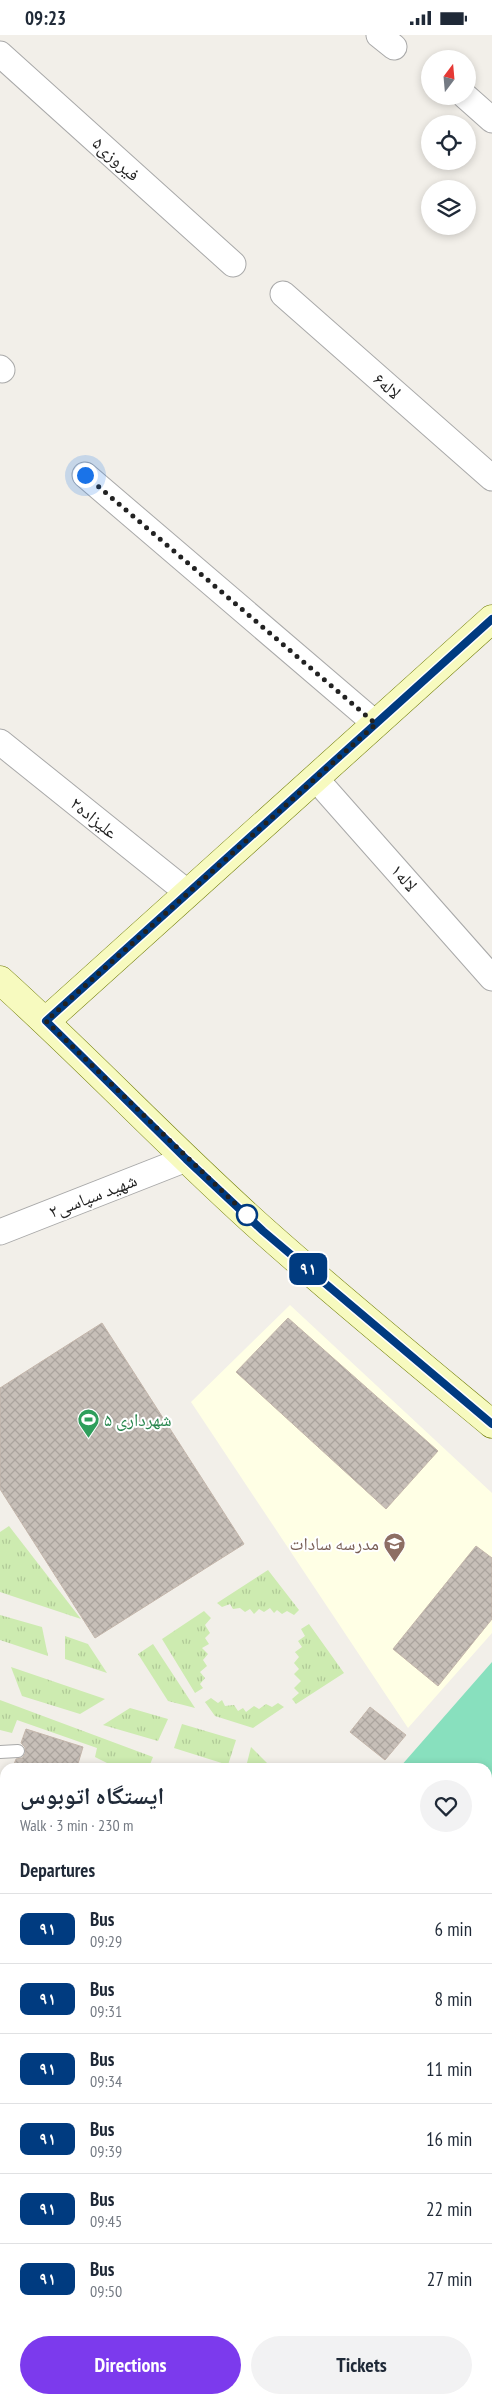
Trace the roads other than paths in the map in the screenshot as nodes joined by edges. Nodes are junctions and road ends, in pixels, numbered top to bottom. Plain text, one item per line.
1 (0, 54) edge
2 (475, 105) edge
3 (492, 120) edge
4 (233, 264) dead end
5 (283, 294) dead end
6 (85, 475) dead end
7 (492, 478) edge
8 (492, 619) edge
9 (376, 724) junction
10 (0, 742) edge
11 (316, 779) junction
12 (188, 893) junction
13 (492, 978) edge
14 (0, 980) edge
15 (46, 1021) junction
16 (186, 1159) junction
17 (0, 1232) edge
18 (492, 1424) edge
19 (18, 1751) dead end
20 (0, 1752) edge

1 - 4 street, فیروزی۵
2 - 3 street
5 - 7 street, ۶لاله
6 - 9 street
8 - 9 street
9 - 11 street
10 - 12 street, علیزاده۲
11 - 12 street
11 - 13 street, ۱لاله
12 - 15 street
14 - 15 street
15 - 16 street
16 - 17 street, شهید سپاسی۲
16 - 18 street
19 - 20 lane

